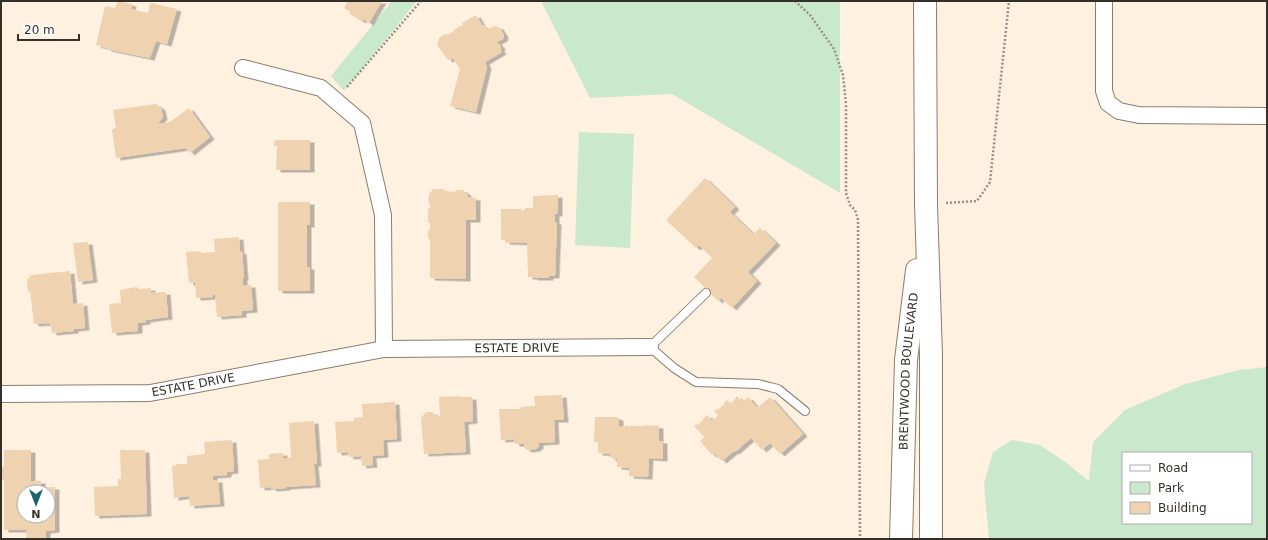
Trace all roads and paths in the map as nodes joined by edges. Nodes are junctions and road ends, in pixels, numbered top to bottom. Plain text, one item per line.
1 (421, 1) edge
2 (795, 1) edge
3 (802, 1) edge
4 (925, 1) edge
5 (1009, 1) edge
6 (1104, 1) edge
7 (798, 4) junction
8 (243, 68) dead end
9 (335, 101) junction
10 (1267, 116) edge
11 (926, 204) junction
12 (706, 293) dead end
13 (650, 346) junction
14 (384, 349) junction
15 (1, 394) edge
16 (804, 411) dead end
17 (860, 539) edge
18 (901, 539) edge
19 (931, 539) edge

1 - 9 path
2 - 7 path
3 - 7 path
4 - 11 street, BRENTWOOD BOULEVARD
5 - 11 path
6 - 10 street
7 - 17 path
8 - 9 street
9 - 14 street
11 - 18 street, BRENTWOOD BOULEVARD
11 - 19 street, BRENTWOOD BOULEVARD
12 - 13 lane
13 - 14 street, ESTATE DRIVE
13 - 16 lane
14 - 15 street, ESTATE DRIVE

